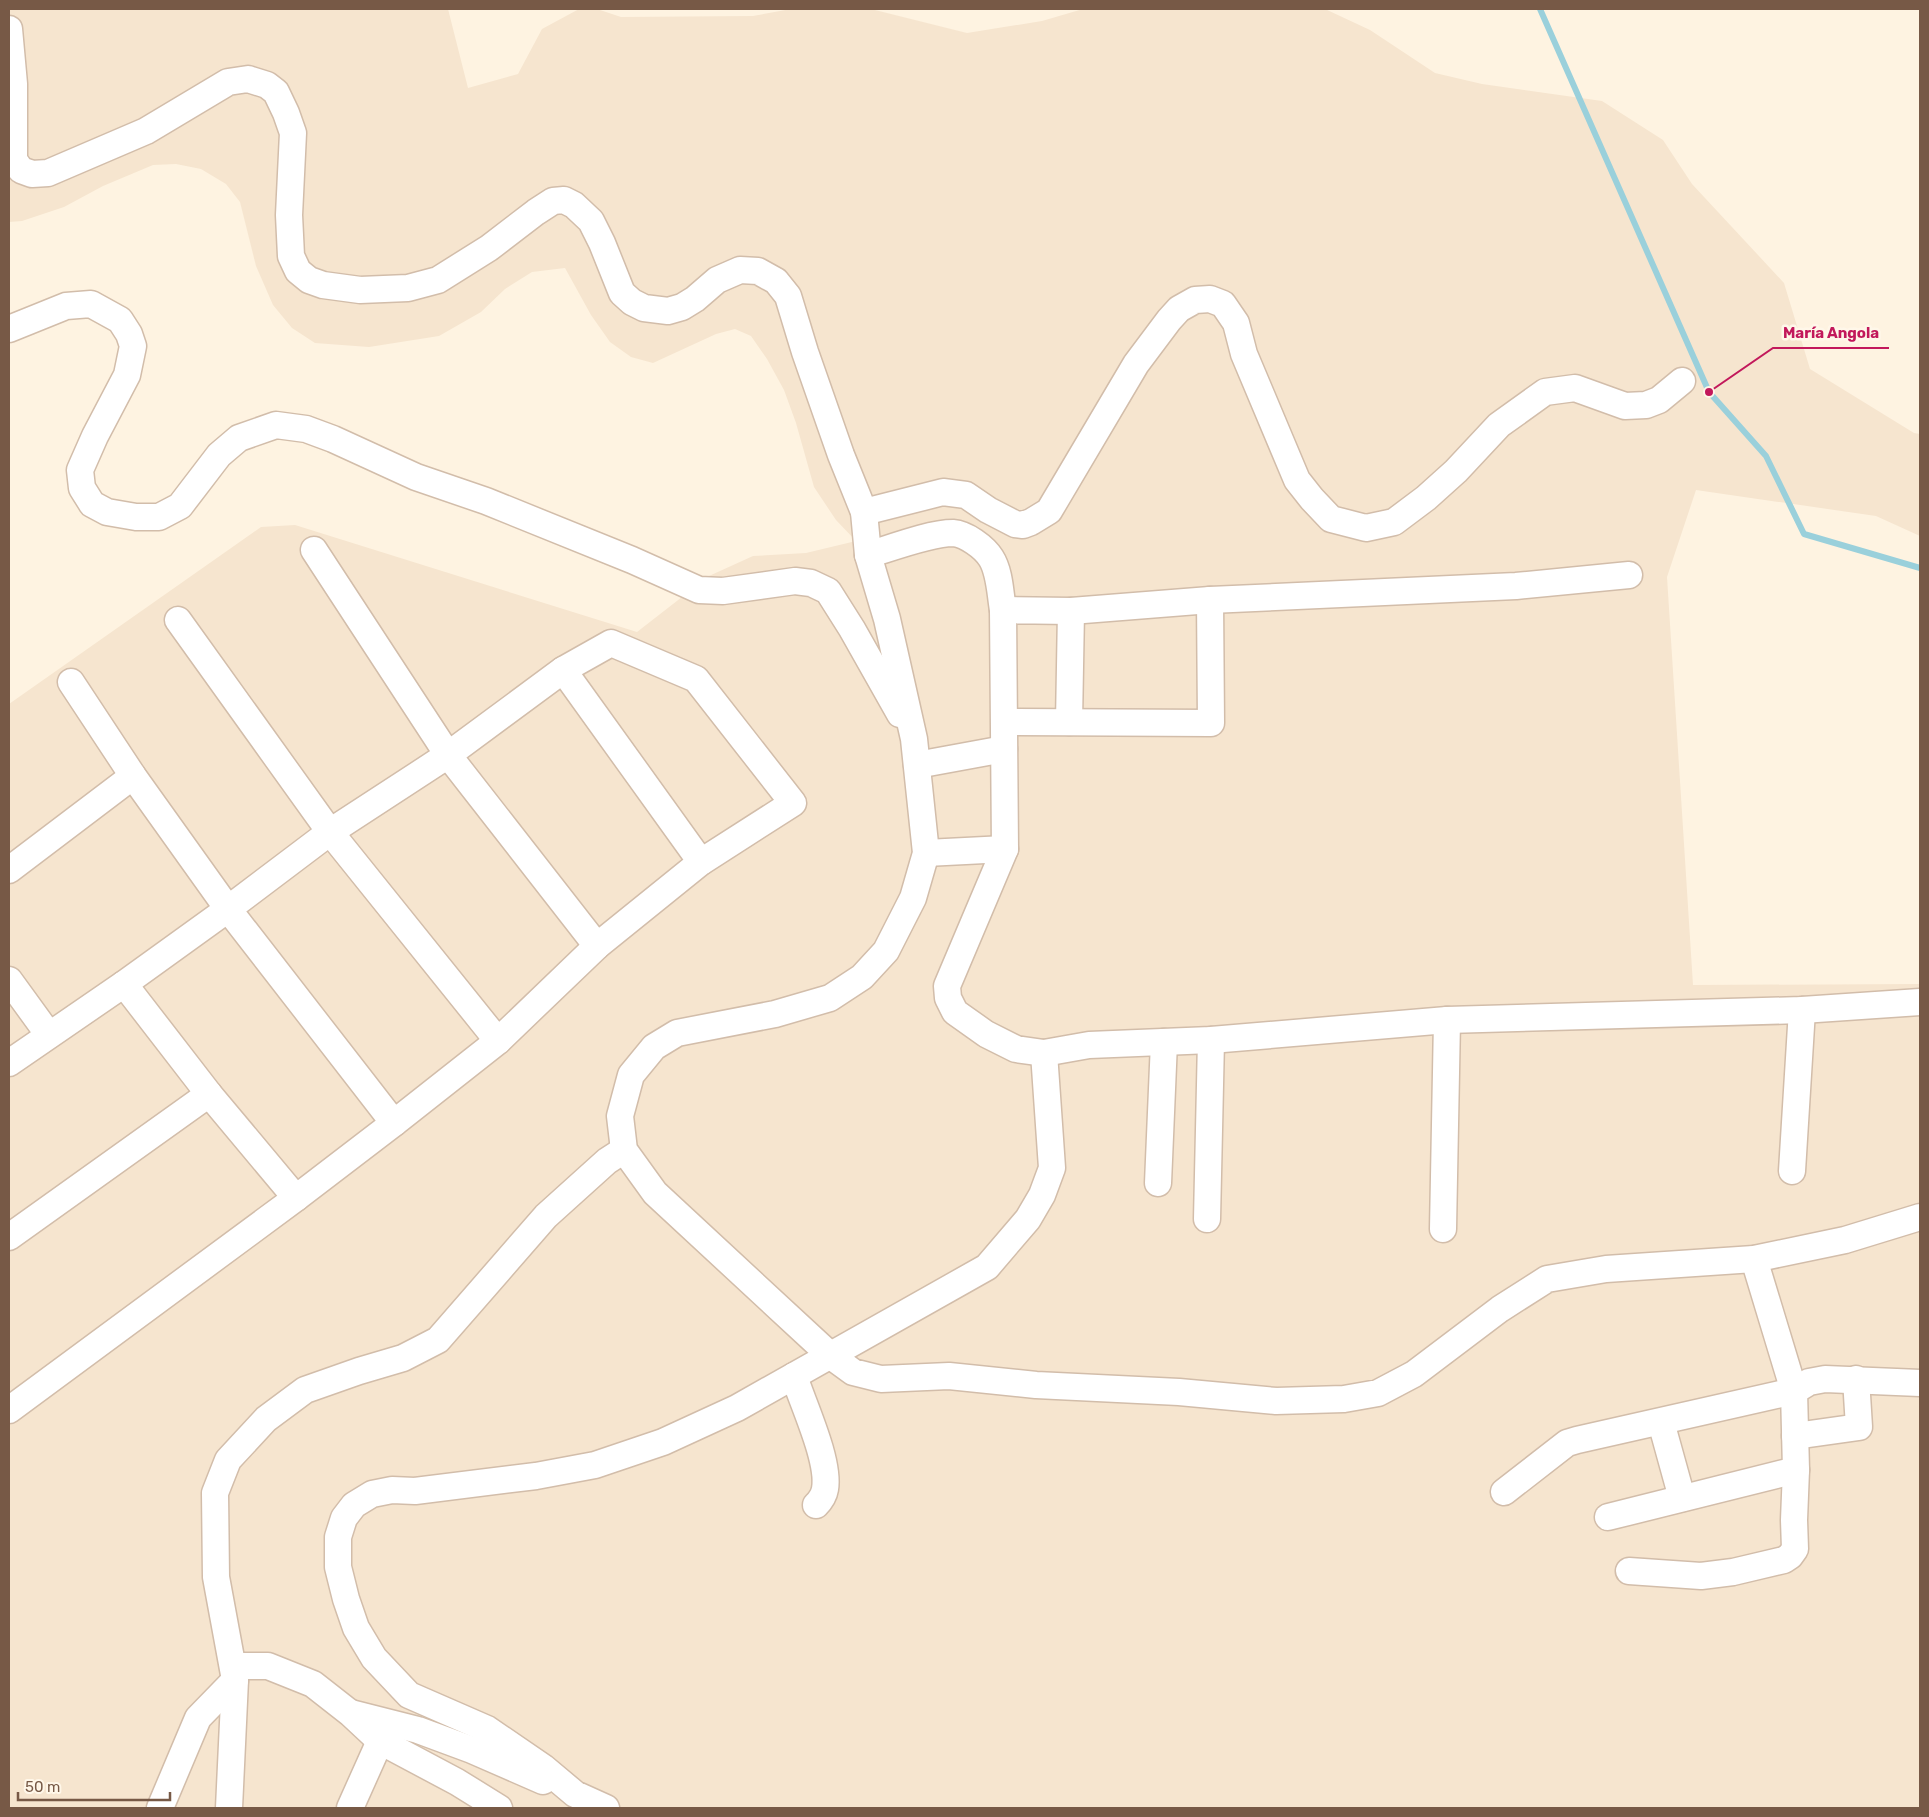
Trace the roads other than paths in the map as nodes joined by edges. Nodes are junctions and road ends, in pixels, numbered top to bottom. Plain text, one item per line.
1 (9, 29) edge
2 (9, 329) edge
3 (1682, 381) dead end
4 (864, 512) junction
5 (314, 550) dead end
6 (868, 555) junction
7 (1629, 575) dead end
8 (1210, 600) junction
9 (1003, 610) junction
10 (1071, 611) junction
11 (178, 620) dead end
12 (887, 620) junction
13 (852, 629) junction
14 (563, 670) junction
15 (71, 682) dead end
16 (1005, 722) junction
17 (1069, 722) junction
18 (914, 739) junction
19 (1004, 749) junction
20 (448, 755) junction
21 (917, 765) junction
22 (133, 776) junction
23 (330, 832) junction
24 (1005, 849) junction
25 (926, 853) junction
26 (701, 862) junction
27 (9, 870) edge
28 (228, 909) junction
29 (597, 946) junction
30 (9, 980) edge
31 (124, 984) junction
32 (1920, 1002) edge
33 (1802, 1010) junction
34 (1447, 1020) junction
35 (49, 1035) junction
36 (1211, 1040) junction
37 (498, 1041) junction
38 (1164, 1042) junction
39 (1044, 1053) junction
40 (9, 1063) edge
41 (208, 1094) junction
42 (394, 1123) junction
43 (624, 1150) junction
44 (1792, 1171) dead end
45 (1158, 1183) dead end
46 (296, 1198) junction
47 (1920, 1217) edge
48 (1207, 1219) dead end
49 (1443, 1229) dead end
50 (9, 1237) edge
51 (1754, 1259) junction
52 (831, 1356) junction
53 (794, 1376) junction
54 (1856, 1379) junction
55 (1920, 1383) edge
56 (1794, 1392) junction
57 (9, 1410) edge
58 (1661, 1422) junction
59 (1795, 1436) junction
60 (1796, 1470) junction
61 (1504, 1492) dead end
62 (1682, 1498) junction
63 (816, 1505) dead end
64 (1608, 1517) dead end
65 (1629, 1570) dead end
66 (234, 1673) junction
67 (350, 1713) junction
68 (380, 1741) junction
69 (575, 1794) junction
70 (160, 1808) edge
71 (229, 1808) edge
72 (350, 1808) edge
73 (499, 1808) edge
74 (606, 1808) edge

1 - 4 street
2 - 13 street
3 - 4 street
4 - 6 street
5 - 20 street
6 - 9 street
6 - 12 street
7 - 8 street
8 - 10 street
8 - 17 street
9 - 10 street
9 - 16 street
10 - 17 street
11 - 23 street
12 - 13 street
12 - 18 street
13 - 18 street
14 - 20 street
14 - 26 street
14 - 26 street
15 - 22 street
16 - 17 street
16 - 19 street
18 - 21 street
19 - 21 street
19 - 24 street
20 - 23 street
20 - 29 street
21 - 25 street
22 - 27 street
22 - 28 street
23 - 28 street
23 - 37 street
24 - 25 street
24 - 39 street
25 - 43 street
26 - 29 street
28 - 31 street
28 - 42 street
29 - 37 street
30 - 35 street
31 - 35 street
31 - 41 street
32 - 33 street
33 - 34 street
33 - 44 street
34 - 36 street
34 - 49 street
35 - 40 street
36 - 38 street
36 - 48 street
37 - 42 street
38 - 39 street
38 - 45 street
39 - 52 street
41 - 46 street
41 - 50 street
42 - 46 street
43 - 52 street
43 - 66 street
46 - 57 street
47 - 51 street
51 - 52 street
51 - 56 street
52 - 53 street
53 - 63 street
53 - 69 street
54 - 55 street
54 - 56 street
54 - 59 street
56 - 58 street
56 - 59 street
58 - 61 street
58 - 62 street
59 - 60 street
60 - 62 street
60 - 65 street
62 - 64 street
66 - 67 street
66 - 70 street
66 - 71 street
67 - 68 street
67 - 69 street
68 - 72 street
68 - 73 street
69 - 74 street

